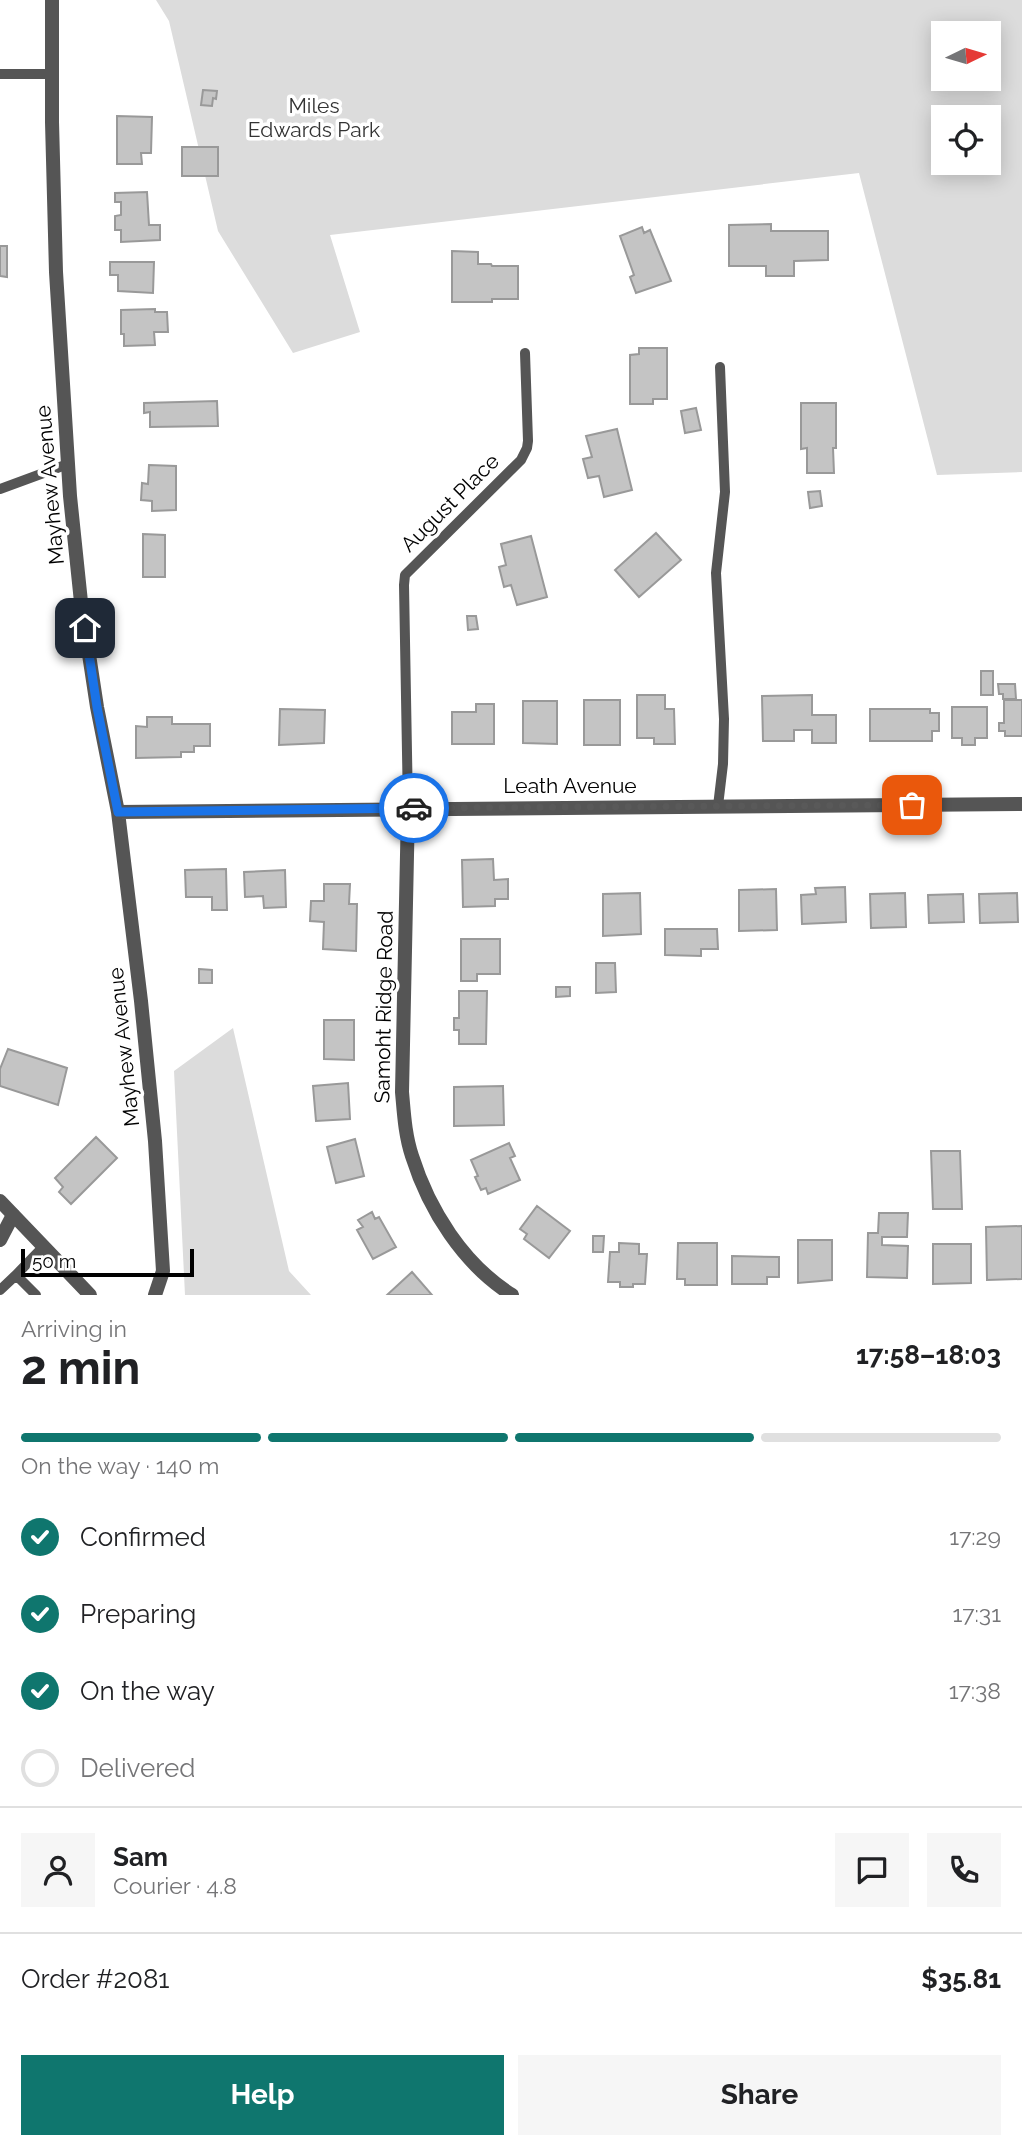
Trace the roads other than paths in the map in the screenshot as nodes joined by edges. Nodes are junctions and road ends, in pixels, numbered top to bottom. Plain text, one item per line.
1 (52, 0) edge
2 (0, 74) edge
3 (52, 74) junction
4 (525, 353) dead end
5 (720, 367) dead end
6 (68, 464) junction
7 (0, 489) edge
8 (1022, 804) edge
9 (718, 806) junction
10 (408, 808) junction
11 (118, 812) junction
12 (0, 1201) edge
13 (13, 1215) junction
14 (0, 1240) edge
15 (44, 1246) junction
16 (16, 1275) junction
17 (0, 1290) edge
18 (36, 1295) edge
19 (90, 1295) edge
20 (155, 1295) edge
21 (512, 1295) edge

1 - 3 street, Mayhew Avenue
2 - 3 lane
3 - 6 street, Mayhew Avenue
4 - 10 lane, August Place
5 - 9 lane
6 - 7 lane
6 - 11 street, Mayhew Avenue
8 - 9 street, Leath Avenue
9 - 10 street, Leath Avenue
10 - 11 street, Leath Avenue
10 - 21 street, Samoht Ridge Road
11 - 20 street, Mayhew Avenue
12 - 13 street
13 - 14 street
13 - 15 street
15 - 16 lane
15 - 19 street
16 - 17 lane
16 - 18 lane

